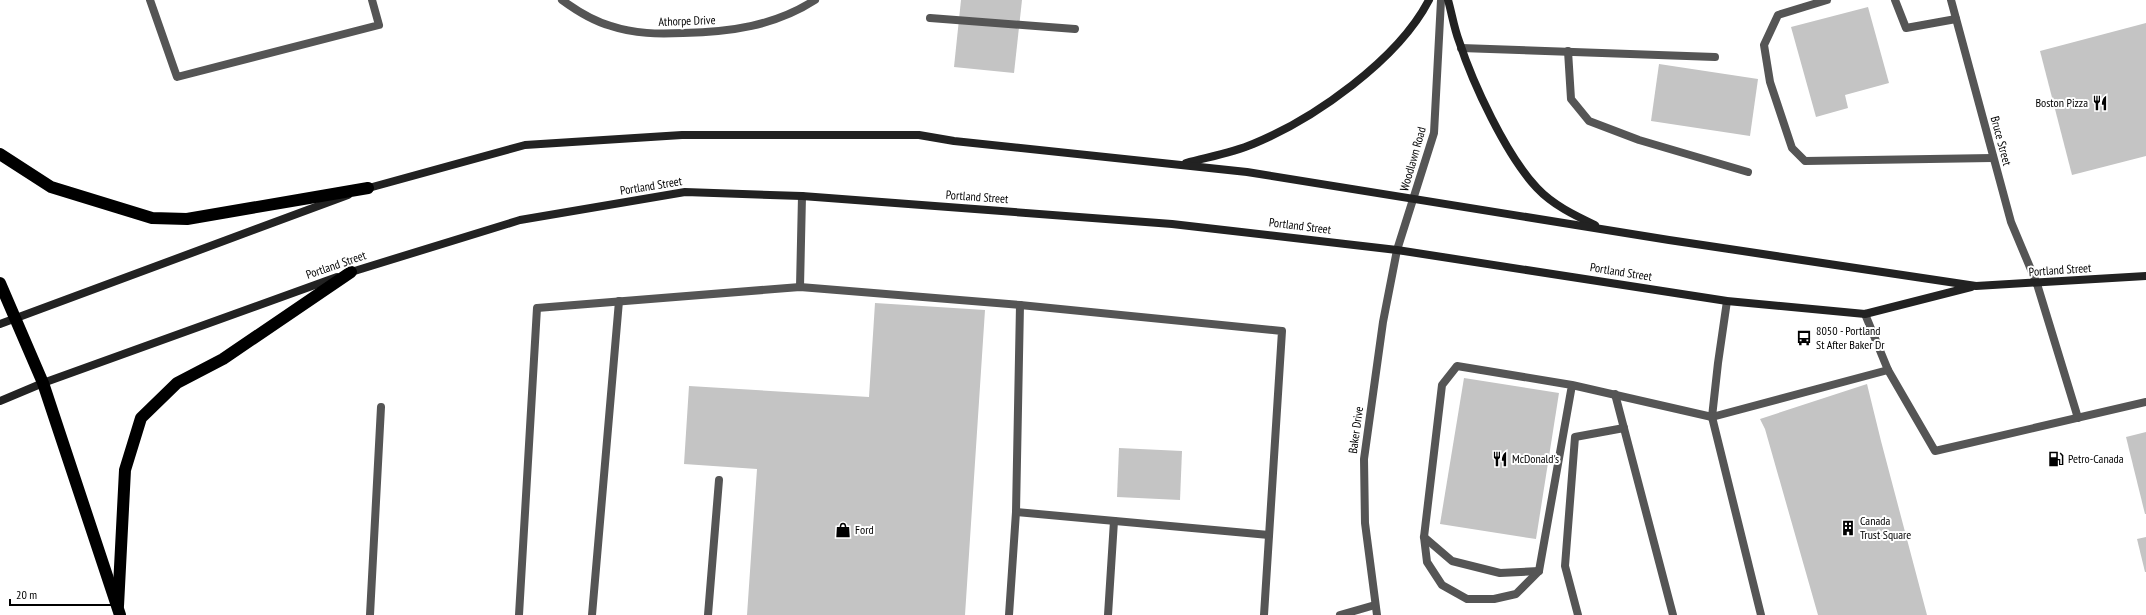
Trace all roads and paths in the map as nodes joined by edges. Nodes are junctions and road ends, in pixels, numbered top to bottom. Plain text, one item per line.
1 (150, 0) edge
2 (372, 0) edge
3 (562, 0) edge
4 (815, 0) edge
5 (1429, 0) edge
6 (1441, 0) edge
7 (1448, 0) edge
8 (1827, 0) edge
9 (1894, 0) edge
10 (1951, 0) edge
11 (930, 18) dead end
12 (1956, 19) junction
13 (1075, 29) dead end
14 (1461, 48) junction
15 (1568, 52) junction
16 (1715, 57) dead end
17 (0, 154) edge
18 (1992, 158) junction
19 (1182, 164) junction
20 (1748, 172) dead end
21 (368, 188) junction
22 (802, 196) junction
23 (1414, 199) junction
24 (1603, 230) junction
25 (1397, 250) junction
26 (351, 272) junction
27 (2146, 276) edge
28 (0, 283) edge
29 (2037, 284) junction
30 (1976, 286) junction
31 (800, 287) junction
32 (619, 301) junction
33 (1727, 301) junction
34 (1020, 305) junction
35 (1865, 314) junction
36 (16, 319) junction
37 (0, 324) edge
38 (1888, 370) junction
39 (43, 383) junction
40 (1572, 385) junction
41 (1615, 394) junction
42 (0, 401) edge
43 (2146, 402) edge
44 (381, 408) dead end
45 (1712, 417) junction
46 (2078, 418) junction
47 (1624, 428) junction
48 (719, 480) dead end
49 (1016, 512) junction
50 (1114, 521) junction
51 (1269, 536) junction
52 (1424, 537) junction
53 (1539, 571) junction
54 (1375, 605) junction
55 (119, 610) edge
56 (370, 615) edge
57 (519, 615) edge
58 (592, 615) edge
59 (708, 615) edge
60 (1009, 615) edge
61 (1108, 615) edge
62 (1264, 615) edge
63 (1340, 615) edge
64 (1377, 615) edge
65 (1578, 615) edge
66 (1673, 615) edge
67 (1761, 615) edge

1 - 2 street
3 - 4 street, Athorpe Drive
5 - 19 main road
6 - 23 street, Woodlawn Road
7 - 14 main road
8 - 18 street
9 - 12 street
10 - 12 street, Bruce Street
11 - 13 street
12 - 18 street, Bruce Street
14 - 15 street
14 - 24 main road
15 - 16 street
15 - 20 street
17 - 21 highway
18 - 29 street, Bruce Street
19 - 21 main road, Portland Street
19 - 23 main road, Portland Street
21 - 36 main road, Portland Street
22 - 25 main road, Portland Street
22 - 26 main road, Portland Street
22 - 31 street
23 - 24 main road, Portland Street
23 - 25 street, Woodlawn Road
24 - 30 main road, Portland Street
25 - 33 main road, Portland Street
25 - 54 street, Baker Drive
26 - 39 main road, Portland Street
26 - 55 highway
27 - 29 main road, Portland Street
28 - 36 highway
29 - 30 main road, Portland Street
29 - 46 street, Bruce Street
30 - 35 main road, Portland Street
31 - 32 street
31 - 34 street
32 - 57 street
32 - 58 street
33 - 35 main road, Portland Street
33 - 45 street
34 - 49 street
34 - 51 street
35 - 38 street
36 - 37 main road, Portland Street
36 - 39 highway
38 - 45 street
38 - 46 street
39 - 42 main road, Portland Street
39 - 55 highway
40 - 41 street
40 - 52 street
40 - 53 street
41 - 45 street
41 - 47 street
43 - 46 street
44 - 56 street
45 - 67 street
47 - 65 street
47 - 66 street
48 - 59 street
49 - 50 street
49 - 60 street
50 - 51 street
50 - 61 street
51 - 62 street
52 - 53 street
52 - 53 street
54 - 63 street
54 - 64 street, Baker Drive

